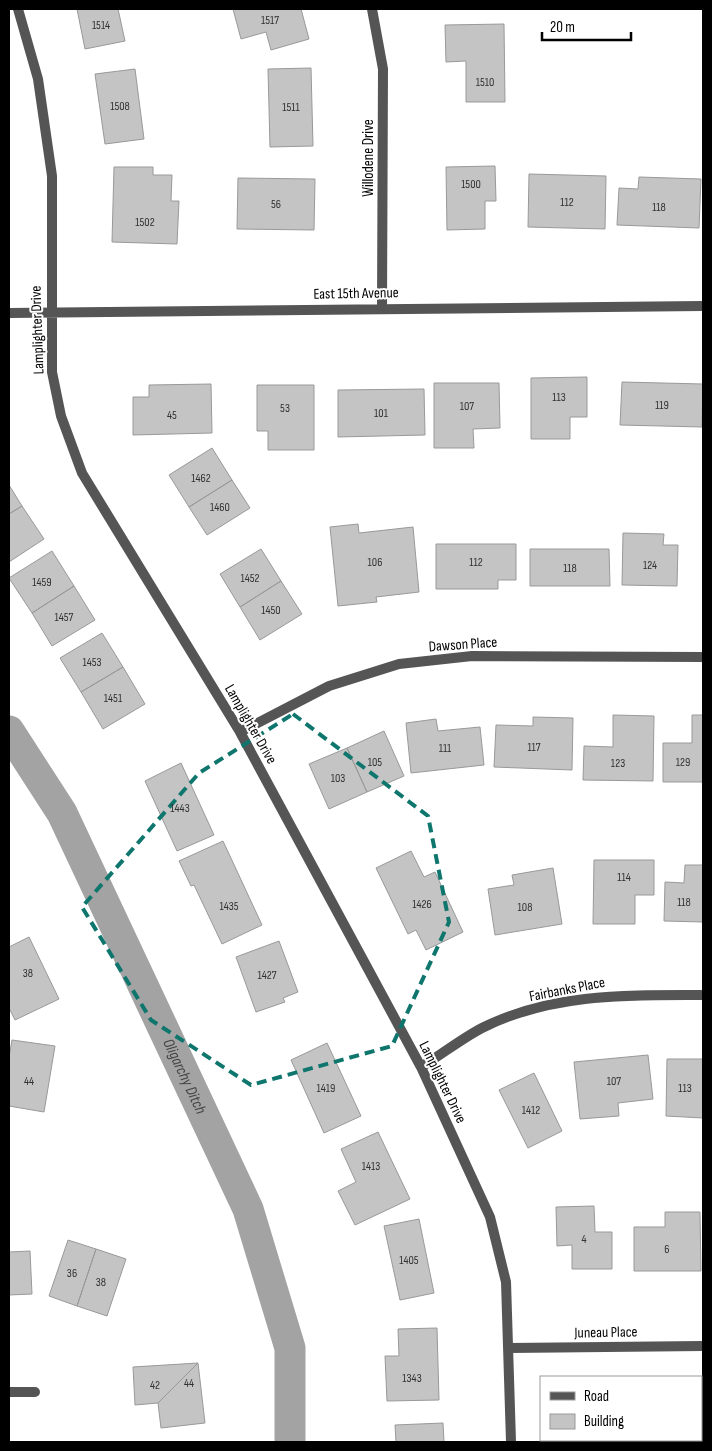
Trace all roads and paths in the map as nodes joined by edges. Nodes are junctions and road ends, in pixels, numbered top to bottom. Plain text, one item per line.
1 (18, 9) edge
2 (372, 9) edge
3 (703, 306) edge
4 (382, 308) junction
5 (50, 313) junction
6 (9, 314) edge
7 (703, 658) edge
8 (240, 732) junction
9 (703, 995) edge
10 (421, 1068) junction
11 (703, 1346) edge
12 (509, 1348) junction
13 (9, 1392) edge
14 (35, 1392) dead end
15 (511, 1442) edge

1 - 5 street, Lamplighter Drive
2 - 4 street, Willodene Drive
3 - 4 street, East 15th Avenue
4 - 5 street, East 15th Avenue
5 - 6 street, East 15th Avenue
5 - 8 street, Lamplighter Drive
7 - 8 street, Dawson Place
8 - 10 street, Lamplighter Drive
9 - 10 street, Fairbanks Place
10 - 12 street, Lamplighter Drive
11 - 12 street, Juneau Place
12 - 15 street, Lamplighter Drive
13 - 14 street

